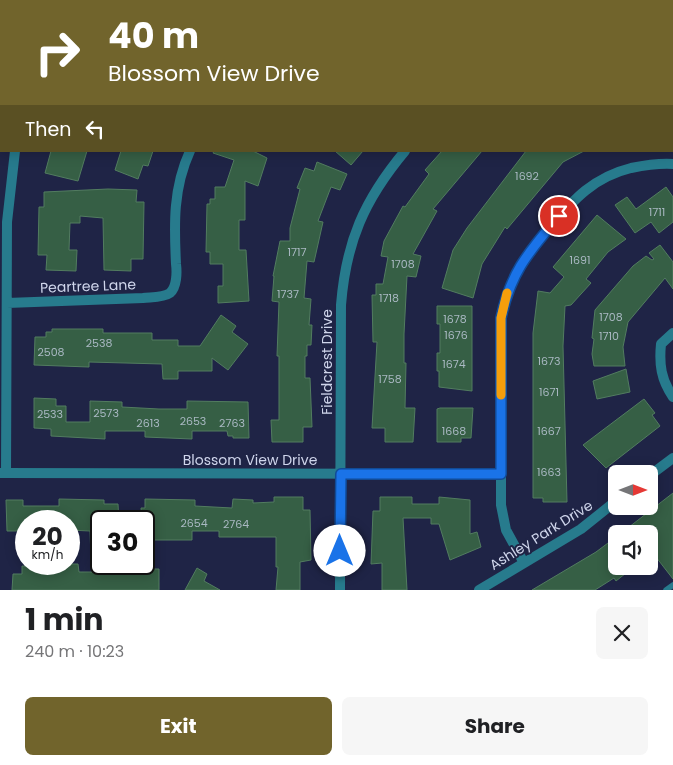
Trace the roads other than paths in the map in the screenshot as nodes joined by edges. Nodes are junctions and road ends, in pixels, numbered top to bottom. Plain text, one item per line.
1 (15, 152) edge
2 (190, 152) edge
3 (404, 152) edge
4 (673, 164) edge
5 (7, 303) junction
6 (673, 333) edge
7 (673, 397) edge
8 (673, 458) edge
9 (658, 469) edge
10 (3, 473) edge
11 (341, 474) junction
12 (501, 474) junction
13 (608, 507) edge
14 (524, 563) junction
15 (673, 585) edge
16 (340, 590) edge
17 (479, 590) edge
18 (666, 590) edge

1 - 5 street
2 - 5 street, Peartree Lane
3 - 11 street, Fieldcrest Drive
4 - 12 street
5 - 10 street
6 - 7 street
8 - 9 street
10 - 11 street, Blossom View Drive
11 - 12 street, Blossom View Drive
11 - 16 street, Fieldcrest Drive
12 - 14 street
13 - 14 street, Ashley Park Drive
14 - 17 street, Ashley Park Drive
15 - 18 lane

